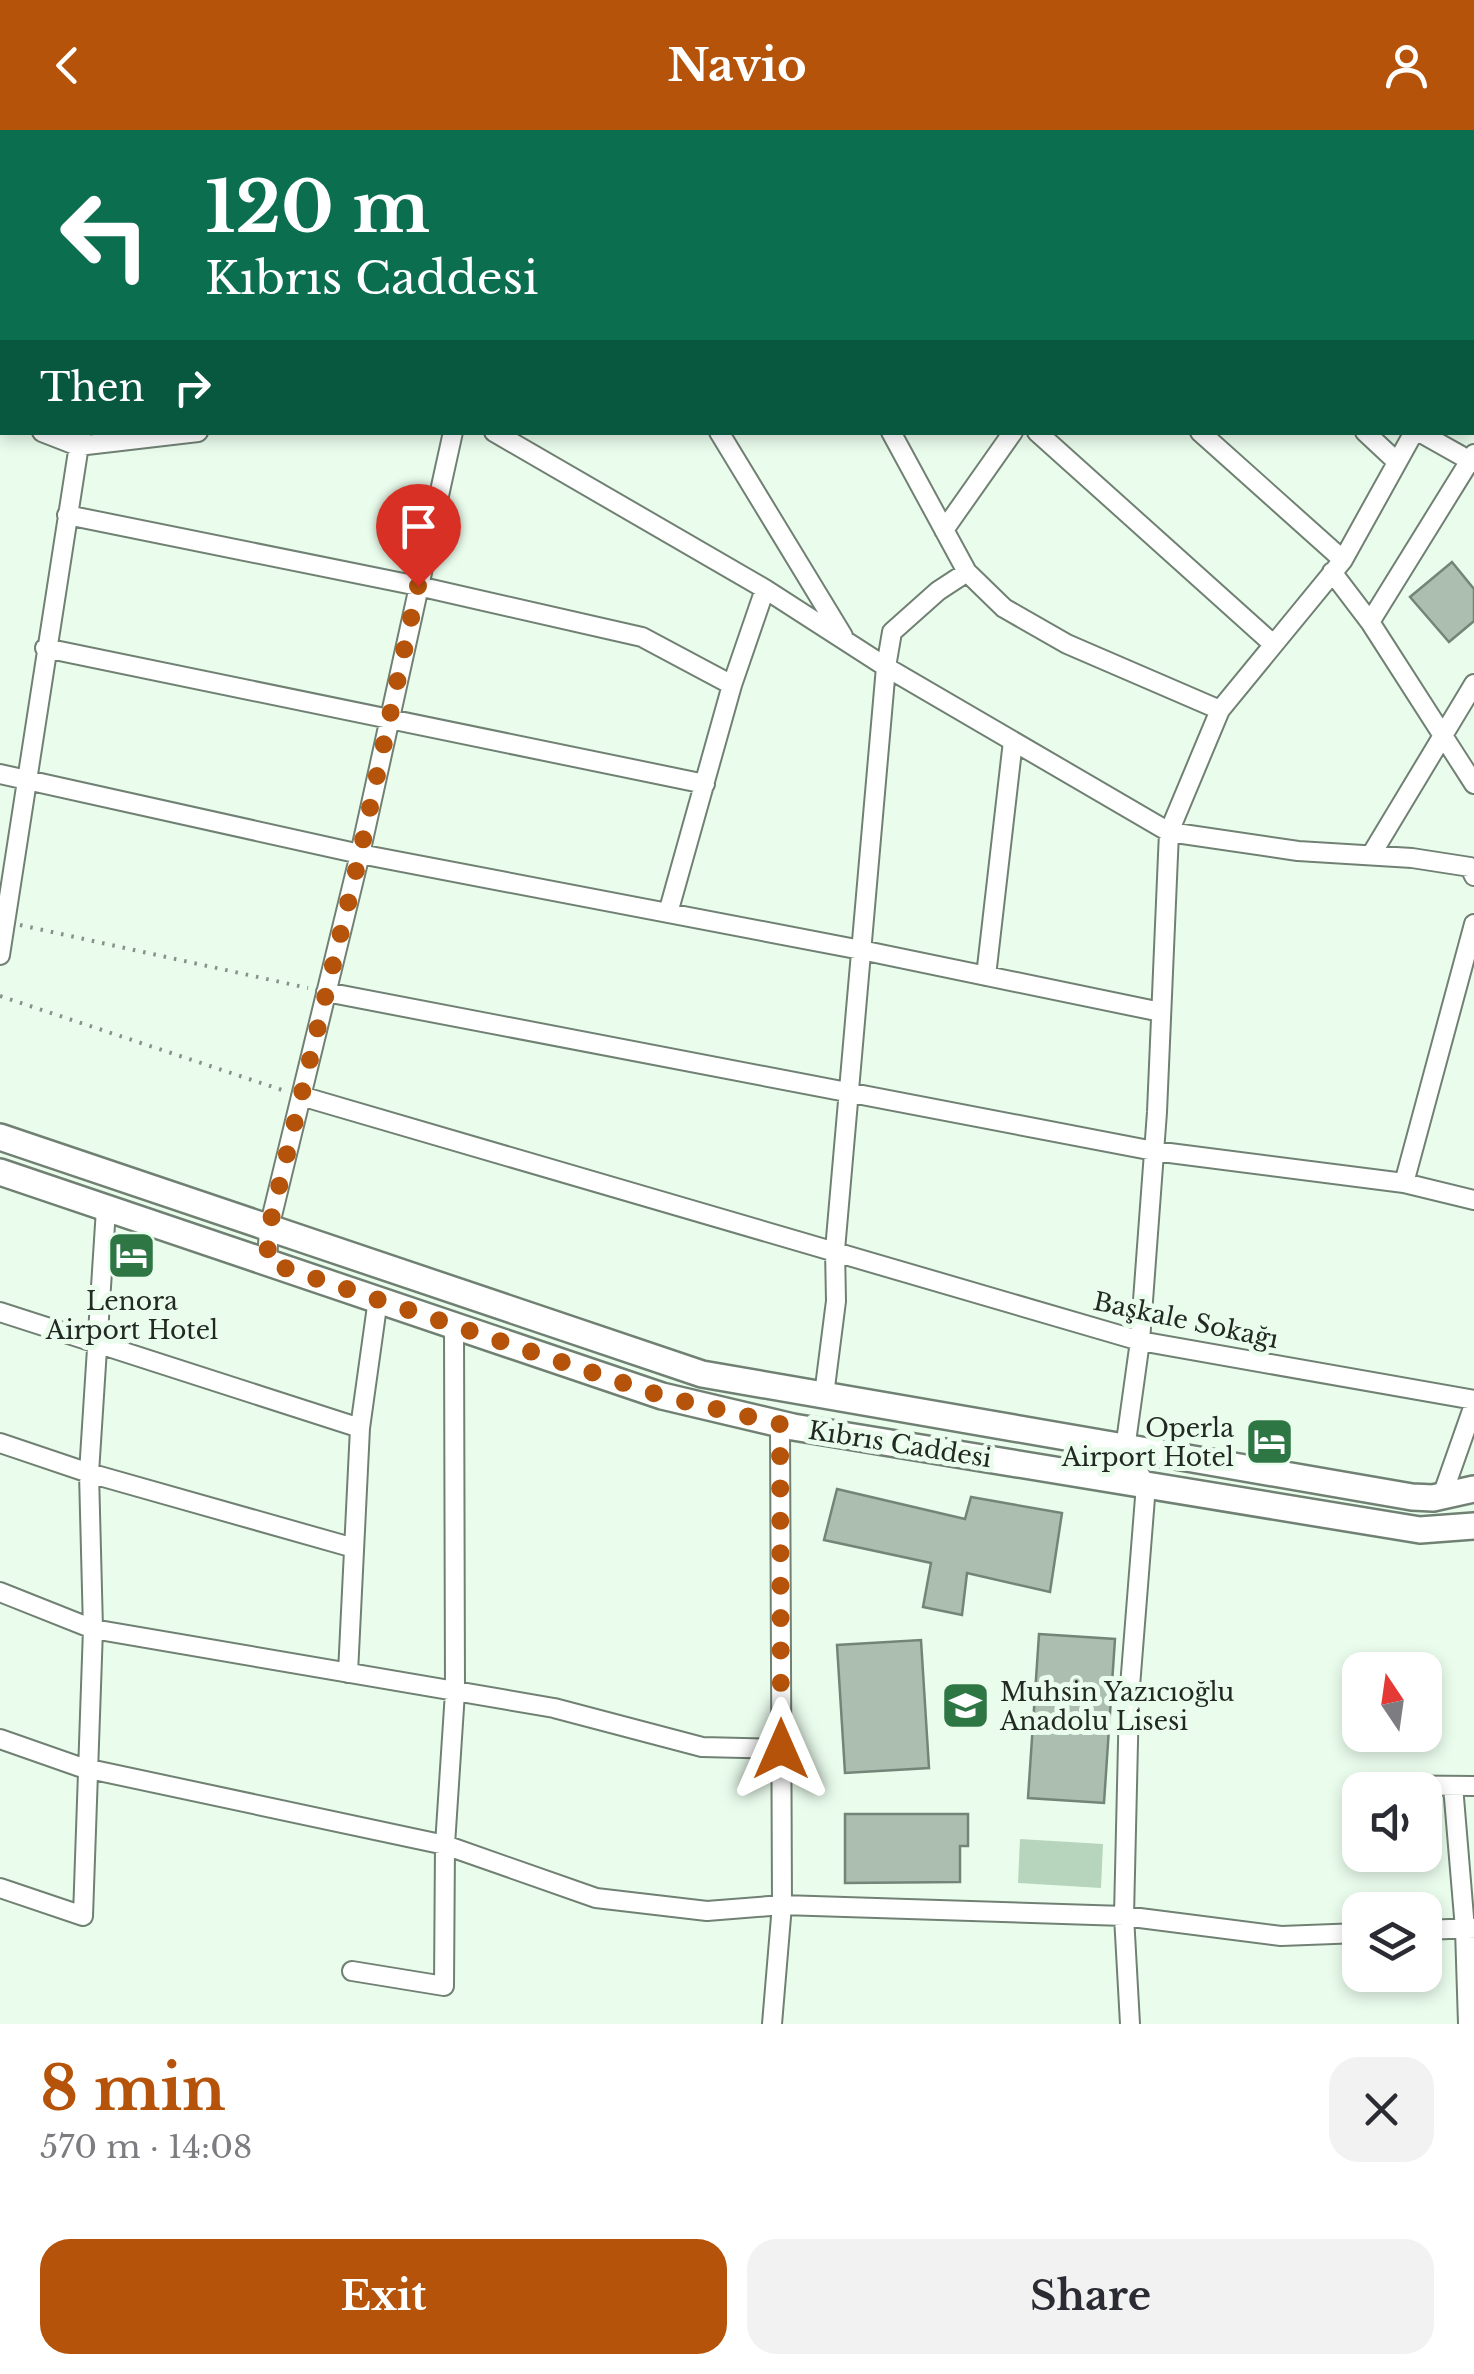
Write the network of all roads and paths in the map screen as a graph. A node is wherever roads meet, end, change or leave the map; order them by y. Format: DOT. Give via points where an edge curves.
graph roads {
  1 [pos="147,435"];
  2 [pos="452,435"];
  3 [pos="499,435"];
  4 [pos="721,435"];
  5 [pos="892,435"];
  6 [pos="1012,435"];
  7 [pos="1040,435"];
  8 [pos="1203,435"];
  9 [pos="1368,435"];
  10 [pos="1415,435"];
  11 [pos="1423,435"];
  12 [pos="79,439"];
  13 [pos="1473,459"];
  14 [pos="1396,461"];
  15 [pos="67,516"];
  16 [pos="944,530"];
  17 [pos="1337,566"];
  18 [pos="966,572"];
  19 [pos="418,586"];
  20 [pos="766,590"];
  21 [pos="1370,622"];
  22 [pos="846,641"];
  23 [pos="1273,644"];
  24 [pos="45,648"];
  25 [pos="886,668"];
  26 [pos="1474,684"];
  27 [pos="732,685"];
  28 [pos="1220,710"];
  29 [pos="388,718"];
  30 [pos="1444,736"];
  31 [pos="1013,741"];
  32 [pos="0,774"];
  33 [pos="28,779"];
  34 [pos="704,784"];
  35 [pos="1474,784"];
  36 [pos="1169,832"];
  37 [pos="360,854"];
  38 [pos="1372,855"];
  39 [pos="1473,870"];
  40 [pos="668,913"];
  41 [pos="5,922"];
  42 [pos="1474,924"];
  43 [pos="862,950"];
  44 [pos="0,955"];
  45 [pos="986,976"];
  46 [pos="326,992"];
  47 [pos="0,996"];
  48 [pos="1162,1012"];
  49 [pos="849,1094"];
  50 [pos="301,1096"];
  51 [pos="0,1137"];
  52 [pos="1154,1150"];
  53 [pos="0,1172"];
  54 [pos="1404,1182"];
  55 [pos="1474,1200"];
  56 [pos="106,1209"];
  57 [pos="269,1228"];
  58 [pos="835,1250"];
  59 [pos="267,1262"];
  60 [pos="378,1300"];
  61 [pos="0,1312"];
  62 [pos="454,1327"];
  63 [pos="1140,1340"];
  64 [pos="98,1345"];
  65 [pos="824,1395"];
  66 [pos="1474,1403"];
  67 [pos="780,1424"];
  68 [pos="360,1428"];
  69 [pos="0,1442"];
  70 [pos="1125,1449"];
  71 [pos="89,1473"];
  72 [pos="1146,1485"];
  73 [pos="1474,1488"];
  74 [pos="1442,1496"];
  75 [pos="1474,1526"];
  76 [pos="354,1548"];
  77 [pos="0,1592"];
  78 [pos="94,1629"];
  79 [pos="348,1673"];
  80 [pos="454,1692"];
  81 [pos="0,1739"];
  82 [pos="781,1749"];
  83 [pos="90,1769"];
  84 [pos="1442,1786"];
  85 [pos="1452,1786"];
  86 [pos="1474,1786"];
  87 [pos="445,1845"];
  88 [pos="0,1888"];
  89 [pos="782,1905"];
  90 [pos="1124,1916"];
  91 [pos="1469,1928"];
  92 [pos="1442,1929"];
  93 [pos="1342,1934"];
  94 [pos="352,1970"];
  95 [pos="772,2024"];
  96 [pos="1130,2024"];
  97 [pos="1468,2024"];
  1 -- 12 [label="street"];
  2 -- 19 [label="street"];
  3 -- 20 [label="street"];
  4 -- 22 [label="street"];
  5 -- 16 [label="street"];
  6 -- 16 [label="street"];
  7 -- 23 [label="street"];
  8 -- 17 [label="street"];
  9 -- 14 [label="street"];
  10 -- 14 [label="street"];
  11 -- 13 [label="street"];
  12 -- 15 [label="street"];
  13 -- 21 [label="street"];
  14 -- 17 [label="street"];
  15 -- 19 [label="street"];
  15 -- 24 [label="street"];
  16 -- 18 [label="street"];
  17 -- 21 [label="street"];
  17 -- 23 [label="street"];
  18 -- 25 [label="street" via="892,632"];
  18 -- 28 [label="street" via="1004,608 1067,644"];
  19 -- 27 [label="street" via="642,637"];
  19 -- 29 [label="street"];
  20 -- 22 [label="street"];
  20 -- 27 [label="street"];
  21 -- 30 [label="street"];
  22 -- 25 [label="street"];
  23 -- 28 [label="street"];
  24 -- 29 [label="street"];
  24 -- 33 [label="street"];
  25 -- 31 [label="street"];
  25 -- 43 [label="street"];
  26 -- 30 [label="street"];
  27 -- 34 [label="street"];
  28 -- 36 [label="street"];
  29 -- 34 [label="street"];
  29 -- 37 [label="street"];
  30 -- 35 [label="street"];
  30 -- 38 [label="street"];
  31 -- 36 [label="street"];
  31 -- 45 [label="street"];
  32 -- 33 [label="street"];
  33 -- 37 [label="street"];
  33 -- 41 [label="street"];
  34 -- 40 [label="street"];
  36 -- 38 [label="street"];
  36 -- 48 [label="street"];
  37 -- 40 [label="street"];
  37 -- 46 [label="street"];
  38 -- 39 [label="street"];
  40 -- 43 [label="street"];
  41 -- 44 [label="street"];
  41 -- 46 [label="path"];
  42 -- 54 [label="street"];
  43 -- 45 [label="street"];
  43 -- 49 [label="street"];
  45 -- 48 [label="street"];
  46 -- 49 [label="street"];
  46 -- 50 [label="street"];
  47 -- 50 [label="path"];
  48 -- 52 [label="street"];
  49 -- 52 [label="street"];
  49 -- 58 [label="street"];
  50 -- 57 [label="street"];
  50 -- 58 [label="street, Başkale Sokağı"];
  51 -- 57 [label="main road"];
  52 -- 54 [label="street"];
  52 -- 63 [label="street"];
  53 -- 56 [label="main road, Kıbrıs Caddesi"];
  54 -- 55 [label="street"];
  56 -- 59 [label="main road, Kıbrıs Caddesi"];
  56 -- 64 [label="street"];
  57 -- 59 [label="street"];
  57 -- 65 [label="main road" via="678,1368"];
  58 -- 63 [label="street, Başkale Sokağı"];
  58 -- 65 [label="street"];
  59 -- 60 [label="main road, Kıbrıs Caddesi"];
  60 -- 62 [label="main road, Kıbrıs Caddesi"];
  60 -- 68 [label="street"];
  61 -- 64 [label="street"];
  62 -- 67 [label="main road, Kıbrıs Caddesi" via="662,1396"];
  62 -- 80 [label="street"];
  63 -- 66 [label="street, Başkale Sokağı"];
  63 -- 70 [label="street"];
  64 -- 68 [label="street"];
  64 -- 71 [label="street"];
  65 -- 70 [label="main road"];
  66 -- 74 [label="street"];
  67 -- 72 [label="main road, Kıbrıs Caddesi"];
  67 -- 82 [label="street"];
  68 -- 76 [label="street"];
  69 -- 71 [label="street"];
  70 -- 72 [label="street"];
  70 -- 74 [label="main road" via="1412,1497"];
  71 -- 76 [label="street"];
  71 -- 78 [label="street"];
  72 -- 75 [label="main road, Kıbrıs Caddesi" via="1420,1530"];
  72 -- 90 [label="street" via="1130,1700"];
  73 -- 74 [label="main road"];
  76 -- 79 [label="street"];
  77 -- 78 [label="street"];
  78 -- 79 [label="street"];
  78 -- 83 [label="street"];
  79 -- 80 [label="street"];
  80 -- 82 [label="street" via="554,1708 702,1746"];
  80 -- 87 [label="street"];
  81 -- 83 [label="street"];
  82 -- 89 [label="street"];
  83 -- 87 [label="street"];
  83 -- 88 [label="street" via="83,1916"];
  84 -- 85 [label="street"];
  85 -- 86 [label="street"];
  85 -- 91 [label="street"];
  87 -- 89 [label="street" via="596,1898 707,1911"];
  87 -- 94 [label="street" via="444,1986"];
  89 -- 90 [label="street"];
  89 -- 95 [label="street"];
  90 -- 93 [label="street" via="1281,1936"];
  90 -- 96 [label="street"];
  91 -- 92 [label="street"];
  91 -- 97 [label="street"];
}
